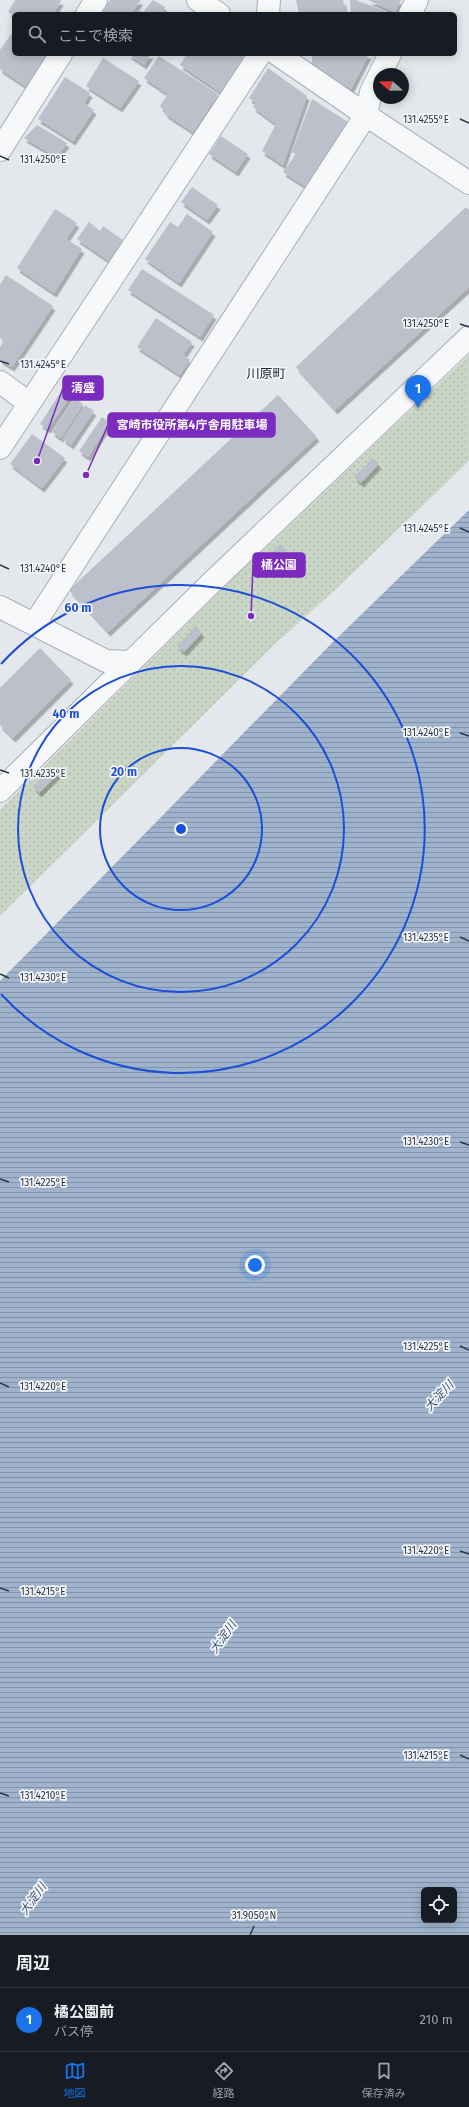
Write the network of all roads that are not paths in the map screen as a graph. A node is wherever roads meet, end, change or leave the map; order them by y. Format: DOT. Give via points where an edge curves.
graph roads {
  1 [pos="96,0"];
  2 [pos="198,0"];
  3 [pos="269,0"];
  4 [pos="417,0"];
  5 [pos="88,12"];
  6 [pos="216,12"];
  7 [pos="268,12"];
  8 [pos="411,12"];
  9 [pos="60,56"];
  10 [pos="259,56"];
  11 [pos="281,56"];
  12 [pos="389,56"];
  13 [pos="383,68"];
  14 [pos="373,88"];
  15 [pos="366,115"];
  16 [pos="0,150"];
  17 [pos="469,182"];
  18 [pos="469,337"];
  19 [pos="0,382"];
  20 [pos="29,403"];
  21 [pos="0,448"];
  22 [pos="0,607"];
  23 [pos="35,624"];
  24 [pos="129,662"];
  25 [pos="0,791"];
  1 -- 5 [label="street"];
  2 -- 6 [label="street"];
  3 -- 7 [label="street"];
  4 -- 8 [label="street"];
  9 -- 16 [label="street"];
  10 -- 20 [label="street"];
  11 -- 15 [label="street"];
  12 -- 13 [label="street"];
  14 -- 15 [label="street"];
  15 -- 17 [label="street"];
  15 -- 23 [label="street"];
  18 -- 24 [label="street"];
  19 -- 20 [label="street"];
  20 -- 21 [label="street"];
  22 -- 23 [label="street"];
  23 -- 24 [label="street" via="106,661"];
  24 -- 25 [label="street"];
}
